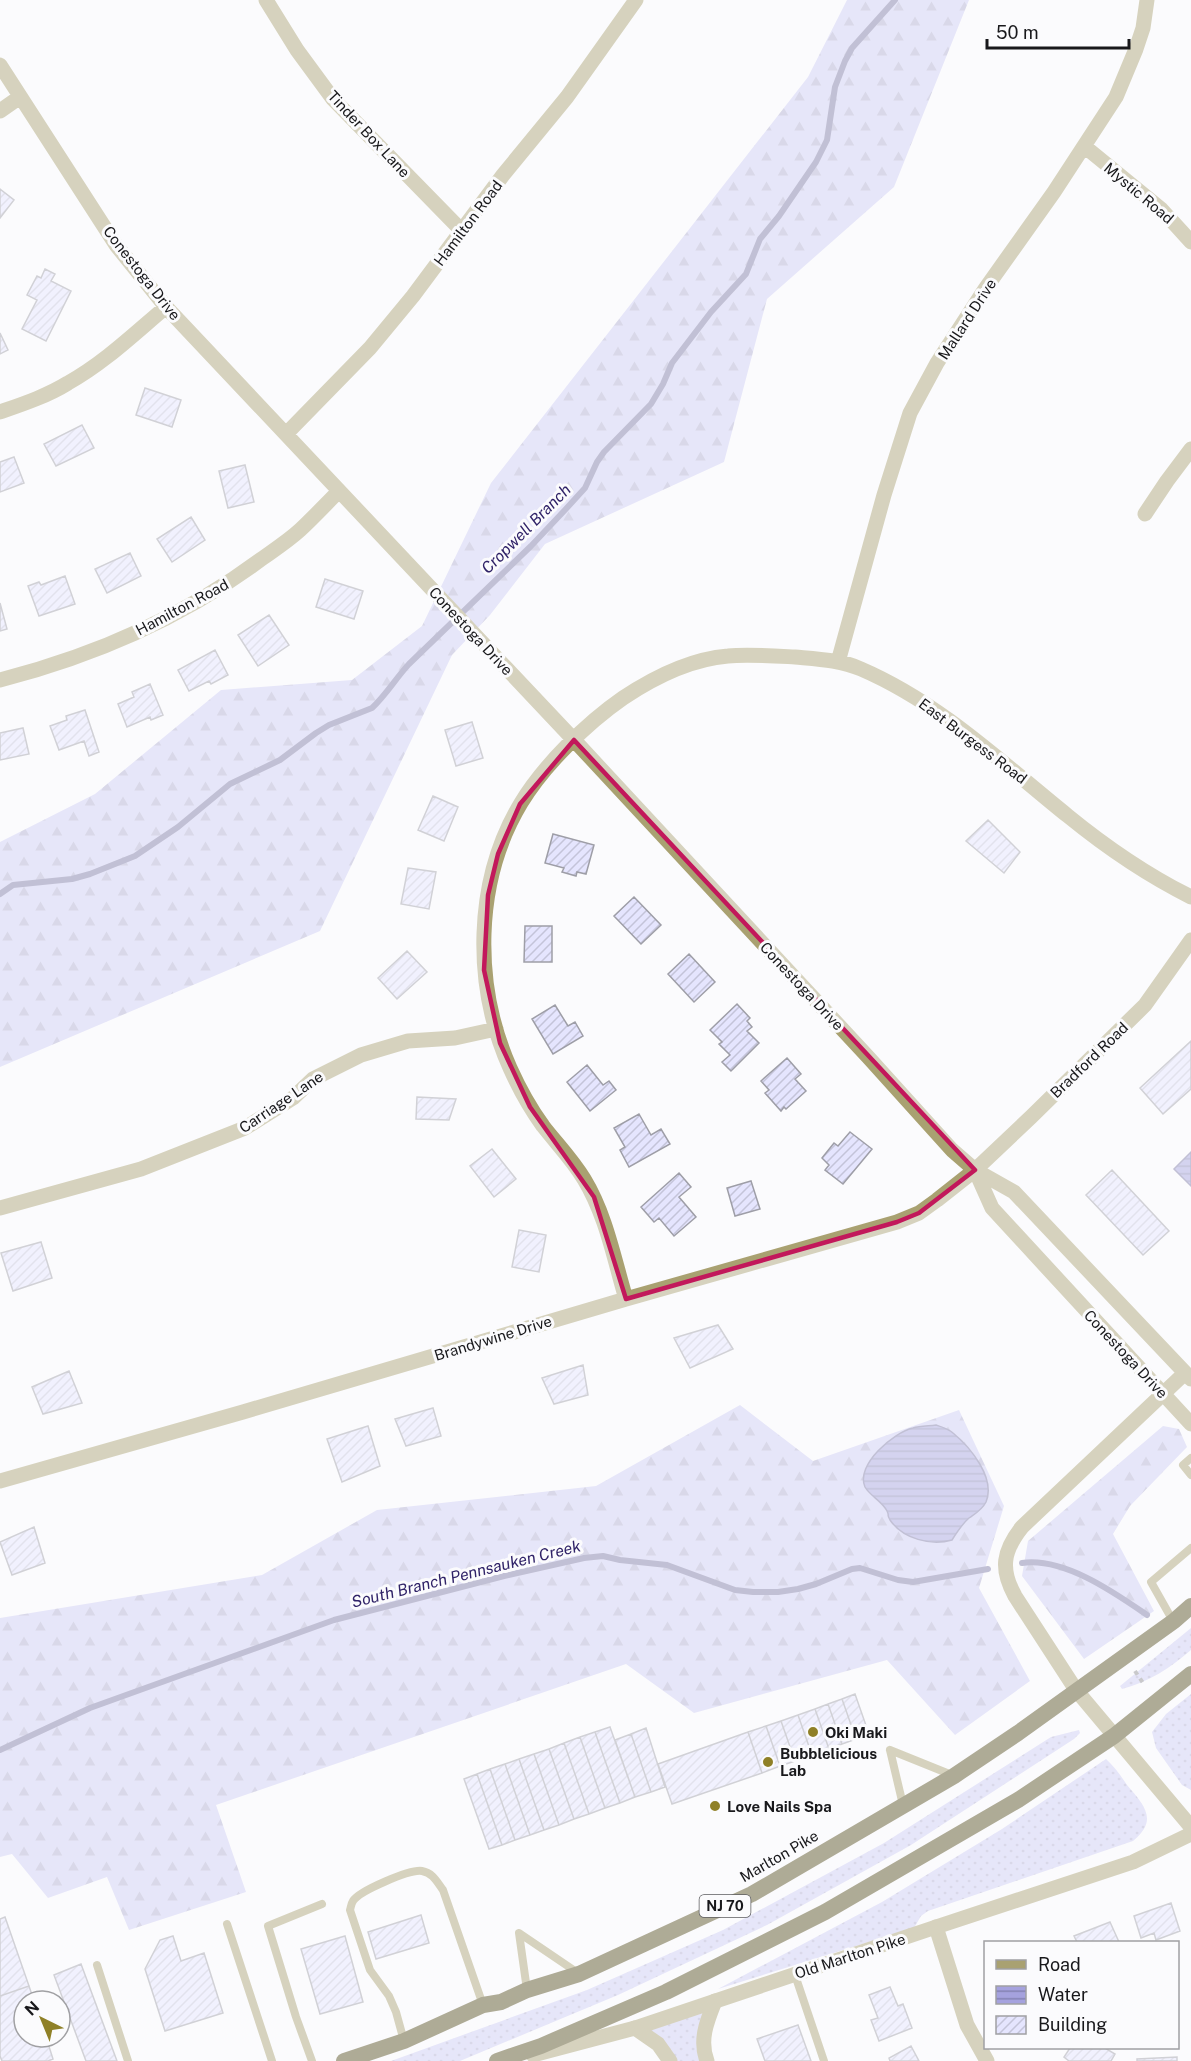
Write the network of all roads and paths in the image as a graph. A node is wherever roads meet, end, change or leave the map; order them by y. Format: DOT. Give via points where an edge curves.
graph roads {
  1 [pos="266,0"];
  2 [pos="636,0"];
  3 [pos="1147,0"];
  4 [pos="0,65"];
  5 [pos="20,97"];
  6 [pos="0,111"];
  7 [pos="1084,146"];
  8 [pos="462,231"];
  9 [pos="1191,242"];
  10 [pos="166,308"];
  11 [pos="0,412"];
  12 [pos="286,434"];
  13 [pos="1191,449"];
  14 [pos="339,491"];
  15 [pos="1145,514"];
  16 [pos="837,662"];
  17 [pos="0,680"];
  18 [pos="574,740"];
  19 [pos="1191,897"];
  20 [pos="1189,947"];
  21 [pos="496,1029"];
  22 [pos="975,1170"];
  23 [pos="0,1208"];
  24 [pos="626,1299"];
  25 [pos="1188,1376"];
  26 [pos="1162,1393"];
  27 [pos="1191,1424"];
  28 [pos="1191,1458"];
  29 [pos="1191,1475"];
  30 [pos="0,1481"];
  31 [pos="1191,1548"];
  32 [pos="1191,1606"];
  33 [pos="1174,1621"];
  34 [pos="1135,1671"];
  35 [pos="1191,1674"];
  36 [pos="1143,1683"];
  37 [pos="1076,1690"];
  38 [pos="1114,1736"];
  39 [pos="954,1776"];
  40 [pos="903,1805"];
  41 [pos="1191,1827"];
  42 [pos="1191,1834"];
  43 [pos="322,1904"];
  44 [pos="227,1924"];
  45 [pos="936,1928"];
  46 [pos="97,1965"];
  47 [pos="579,1974"];
  48 [pos="795,1975"];
  49 [pos="527,1990"];
  50 [pos="715,2001"];
  51 [pos="483,2005"];
  52 [pos="635,2028"];
  53 [pos="575,2031"];
  54 [pos="404,2041"];
  55 [pos="558,2052"];
  56 [pos="128,2061"];
  57 [pos="272,2061"];
  58 [pos="312,2061"];
  59 [pos="344,2061"];
  60 [pos="496,2061"];
  61 [pos="504,2061"];
  62 [pos="670,2061"];
  63 [pos="707,2061"];
  64 [pos="824,2061"];
  65 [pos="987,2061"];
  1 -- 8 [label="street, Tinder Box Lane" via="333,99"];
  2 -- 8 [label="street, Hamilton Road" via="567,97"];
  3 -- 7 [label="street, Mallard Drive" via="1143,28 1116,97"];
  4 -- 5 [label="street, Conestoga Drive"];
  5 -- 6 [label="street"];
  5 -- 10 [label="street, Conestoga Drive" via="116,245"];
  7 -- 9 [label="street, Mystic Road" via="1161,208"];
  7 -- 16 [label="street, Mallard Drive" via="937,363 910,413"];
  8 -- 12 [label="street, Hamilton Road" via="370,348"];
  10 -- 11 [label="street" via="69,383"];
  10 -- 12 [label="street, Conestoga Drive"];
  12 -- 14 [label="street, Conestoga Drive"];
  13 -- 15 [label="street"];
  14 -- 17 [label="street, Hamilton Road" via="283,544 198,602 77,658"];
  14 -- 18 [label="street, Conestoga Drive"];
  16 -- 18 [label="street, East Burgess Road" via="773,656 728,656 701,661 635,689 601,713"];
  16 -- 19 [label="street, East Burgess Road" via="859,668 930,706 1090,834"];
  18 -- 21 [label="street, East Burgess Road" via="545,769 524,799 498,854 484,929 486,981"];
  18 -- 22 [label="street, Conestoga Drive" via="952,1150"];
  20 -- 22 [label="street, Bradford Road" via="1145,1005"];
  21 -- 23 [label="street, Carriage Lane" via="378,1049 313,1079 293,1098 245,1128 141,1169"];
  21 -- 24 [label="street, East Burgess Road" via="530,1107 594,1197"];
  22 -- 24 [label="street, Brandywine Drive" via="919,1213 897,1222"];
  22 -- 25 [label="street, Conestoga Drive" via="1014,1192"];
  22 -- 26 [label="street, Conestoga Drive" via="992,1208"];
  24 -- 30 [label="street, Brandywine Drive"];
  25 -- 26 [label="street"];
  26 -- 27 [label="street, Conestoga Drive"];
  26 -- 37 [label="street" via="1022,1527 1008,1551 1009,1585"];
  28 -- 29 [label="lane" via="1182,1465"];
  31 -- 33 [label="lane" via="1151,1582"];
  32 -- 33 [label="highway, Marlton Pike / NJ 70"];
  33 -- 37 [label="highway, Marlton Pike / NJ 70"];
  34 -- 36 [label="path"];
  35 -- 38 [label="highway"];
  37 -- 38 [label="street"];
  37 -- 39 [label="highway, Marlton Pike / NJ 70"];
  38 -- 41 [label="street"];
  38 -- 53 [label="highway" via="1017,1800 825,1912 666,1992"];
  39 -- 40 [label="highway, Marlton Pike / NJ 70"];
  39 -- 40 [label="lane" via="890,1750"];
  40 -- 47 [label="highway, Marlton Pike / NJ 70" via="752,1894"];
  42 -- 45 [label="street, Old Marlton Pike" via="1132,1862"];
  43 -- 58 [label="lane" via="267,1926"];
  44 -- 57 [label="lane"];
  45 -- 48 [label="street, Old Marlton Pike"];
  45 -- 65 [label="street" via="967,2025"];
  46 -- 56 [label="lane"];
  47 -- 49 [label="highway, Marlton Pike / NJ 70"];
  47 -- 49 [label="lane" via="519,1933"];
  48 -- 50 [label="street, Old Marlton Pike"];
  48 -- 64 [label="lane"];
  49 -- 51 [label="highway, Marlton Pike / NJ 70"];
  50 -- 52 [label="street, Old Marlton Pike"];
  50 -- 63 [label="street" via="704,2028 703,2051"];
  51 -- 54 [label="highway, Marlton Pike / NJ 70"];
  51 -- 54 [label="lane" via="442,1890 433,1876 422,1871 403,1874 360,1894 352,1901 350,1910 370,1970 389,1996"];
  52 -- 55 [label="street, Old Marlton Pike"];
  52 -- 62 [label="street" via="658,2044"];
  53 -- 55 [label="lane"];
  53 -- 60 [label="highway"];
  54 -- 59 [label="highway, Marlton Pike / NJ 70"];
  55 -- 61 [label="street, Old Marlton Pike"];
}
